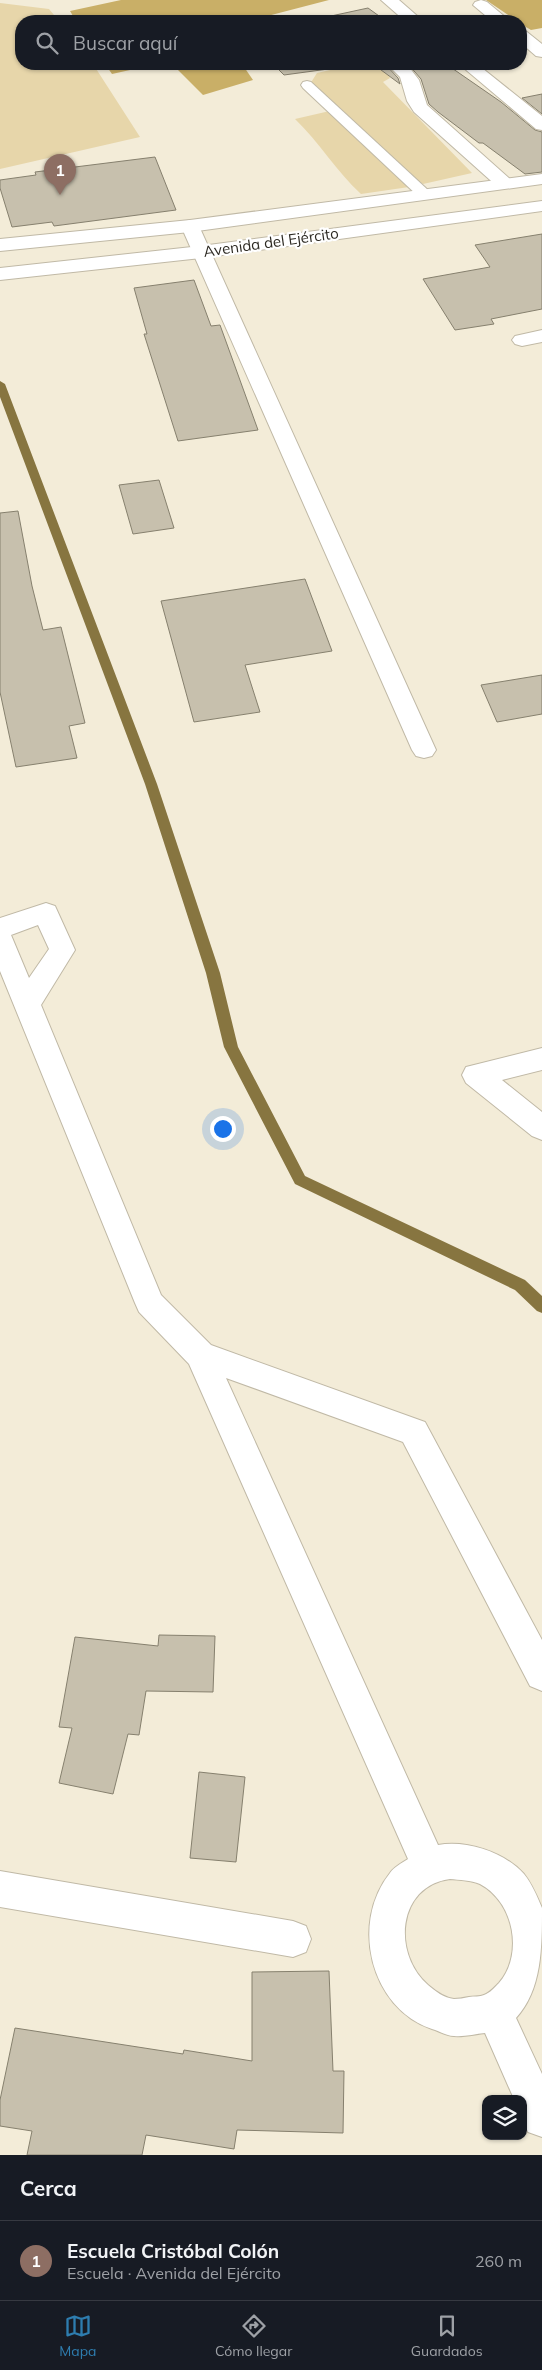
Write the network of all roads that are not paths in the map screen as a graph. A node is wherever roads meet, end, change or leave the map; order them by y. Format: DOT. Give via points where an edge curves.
graph roads {
  1 [pos="389,0"];
  2 [pos="481,5"];
  3 [pos="408,15"];
  4 [pos="494,15"];
  5 [pos="527,40"];
  6 [pos="542,52"];
  7 [pos="404,70"];
  8 [pos="474,70"];
  9 [pos="307,85"];
  10 [pos="542,125"];
  11 [pos="542,179"];
  12 [pos="505,184"];
  13 [pos="424,194"];
  14 [pos="542,206"];
  15 [pos="190,226"];
  16 [pos="0,245"];
  17 [pos="201,252"];
  18 [pos="0,274"];
  19 [pos="542,336"];
  20 [pos="522,340"];
  21 [pos="424,750"];
  22 [pos="0,928"];
  23 [pos="0,939"];
  24 [pos="27,1004"];
  25 [pos="542,1059"];
  26 [pos="542,1128"];
  27 [pos="200,1355"];
  28 [pos="539,1659"];
  29 [pos="429,1865"];
  30 [pos="0,1889"];
  31 [pos="532,1899"];
  32 [pos="293,1939"];
  33 [pos="494,2011"];
  34 [pos="542,2118"];
  1 -- 3 [label="street"];
  2 -- 4 [label="street"];
  5 -- 6 [label="street"];
  7 -- 12 [label="street" via="412,81 411,90 420,108"];
  8 -- 10 [label="street"];
  9 -- 13 [label="lane"];
  11 -- 12 [label="street, Avenida del Ejército"];
  12 -- 13 [label="street, Avenida del Ejército"];
  13 -- 15 [label="street, Avenida del Ejército"];
  14 -- 17 [label="street, Avenida del Ejército"];
  15 -- 16 [label="street, Avenida del Ejército"];
  15 -- 17 [label="street"];
  17 -- 18 [label="street, Avenida del Ejército"];
  17 -- 21 [label="street"];
  19 -- 20 [label="street"];
  22 -- 24 [label="street" via="46,913 62,950"];
  23 -- 24 [label="street"];
  24 -- 27 [label="street" via="150,1303"];
  25 -- 26 [label="street" via="476,1075"];
  27 -- 28 [label="street" via="414,1432"];
  27 -- 29 [label="street"];
  29 -- 31 [label="street" via="457,1861 471,1863 492,1871 509,1886"];
  29 -- 33 [label="street" via="410,1878 395,1897 386,1920 385,1945 392,1970 405,1992 424,2008 448,2017 471,2018"];
  30 -- 32 [label="street"];
  31 -- 33 [label="street" via="532,1953 525,1977 513,1997"];
  33 -- 34 [label="street"];
}
